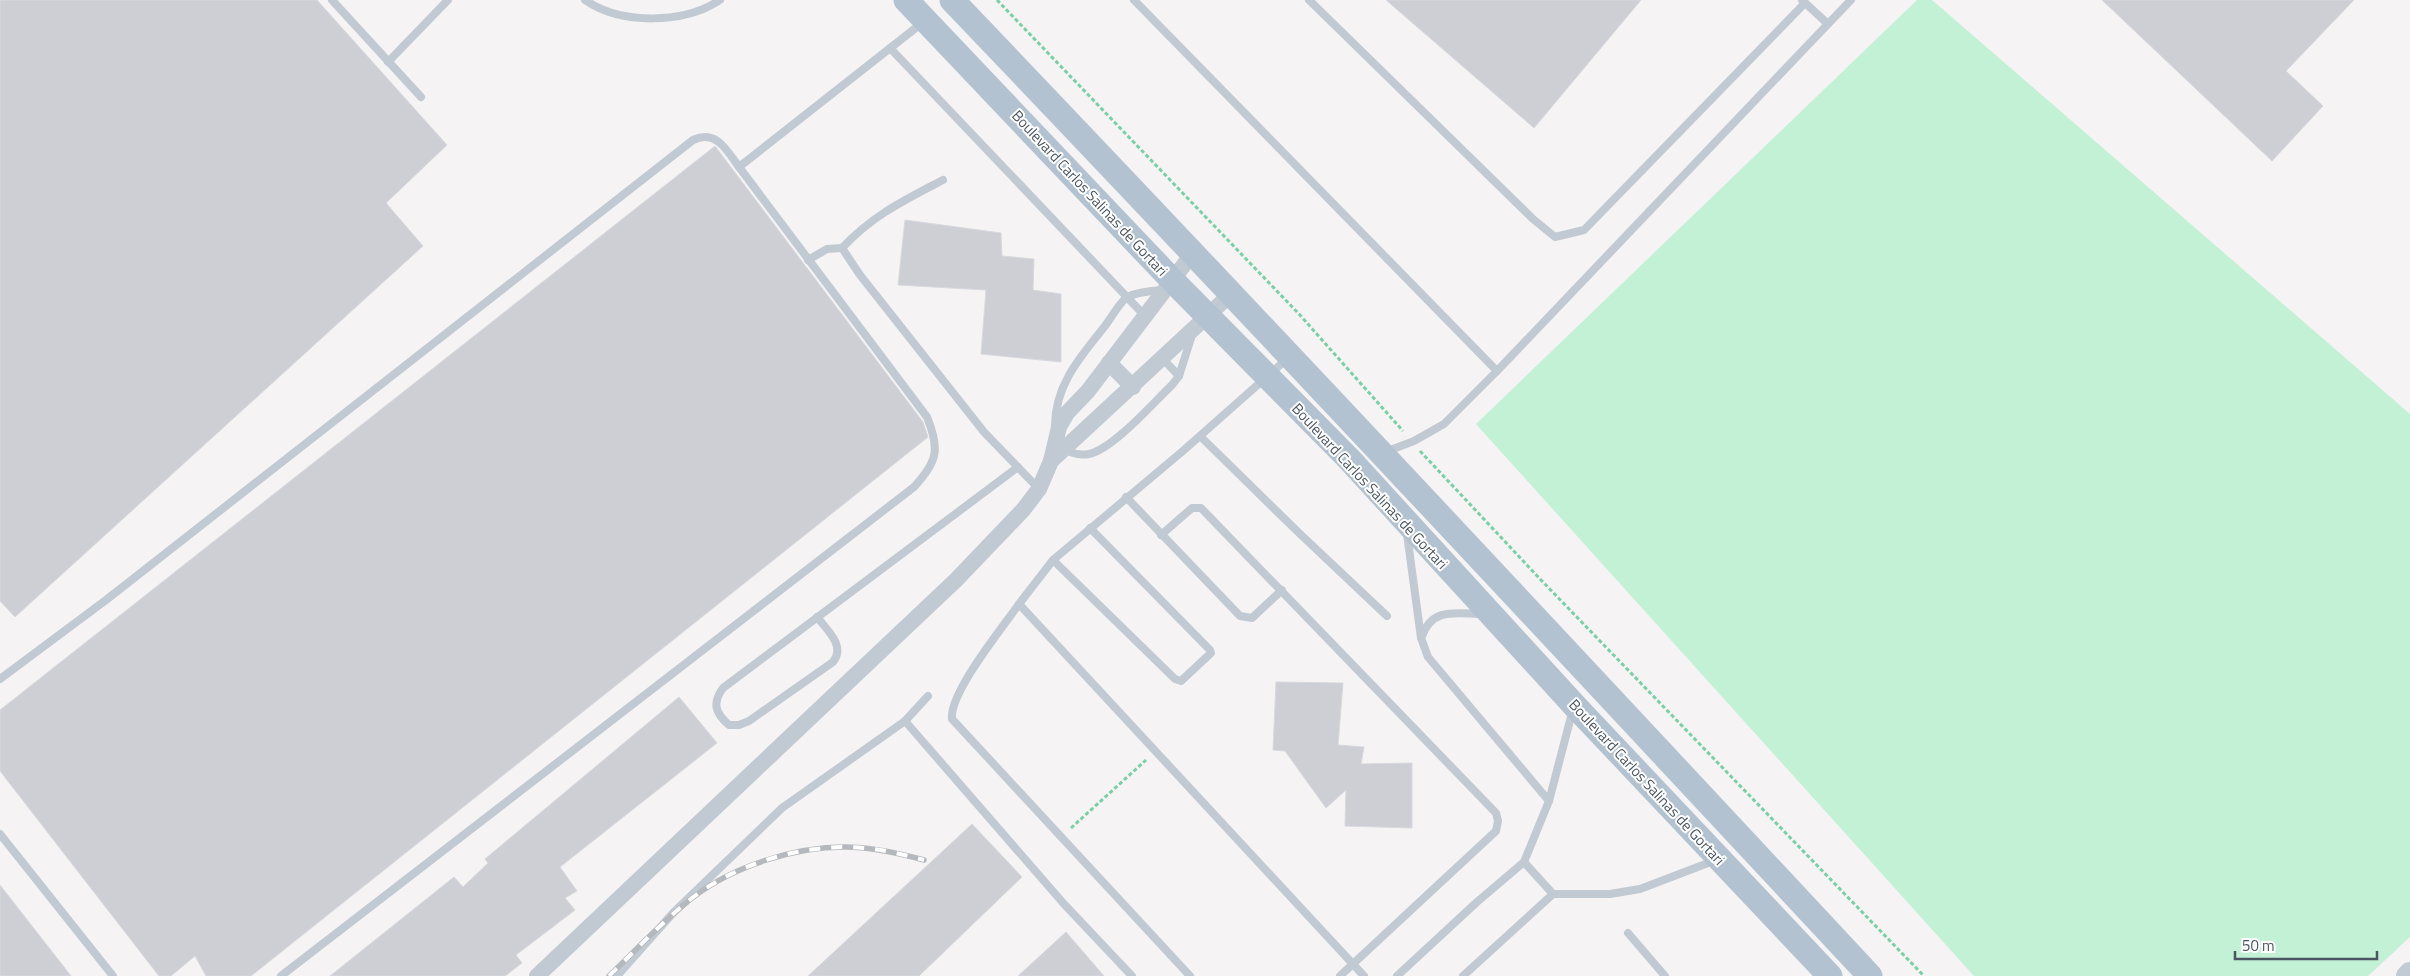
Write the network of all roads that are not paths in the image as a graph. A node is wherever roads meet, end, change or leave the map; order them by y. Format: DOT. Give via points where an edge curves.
graph roads {
  1 [pos="332,0"];
  2 [pos="448,0"];
  3 [pos="586,0"];
  4 [pos="720,0"];
  5 [pos="906,0"];
  6 [pos="952,0"];
  7 [pos="1134,0"];
  8 [pos="1309,0"];
  9 [pos="1851,0"];
  10 [pos="1804,1"];
  11 [pos="926,20"];
  12 [pos="1828,24"];
  13 [pos="890,48"];
  14 [pos="388,62"];
  15 [pos="421,97"];
  16 [pos="739,168"];
  17 [pos="943,180"];
  18 [pos="842,248"];
  19 [pos="1193,253"];
  20 [pos="808,260"];
  21 [pos="1168,285"];
  22 [pos="1232,293"];
  23 [pos="1126,298"];
  24 [pos="1145,316"];
  25 [pos="1201,323"];
  26 [pos="1289,357"];
  27 [pos="1162,360"];
  28 [pos="1109,363"];
  29 [pos="1497,371"];
  30 [pos="1179,376"];
  31 [pos="1266,377"];
  32 [pos="1133,387"];
  33 [pos="1200,436"];
  34 [pos="1059,446"];
  35 [pos="1383,453"];
  36 [pos="1018,467"];
  37 [pos="1039,489"];
  38 [pos="1126,498"];
  39 [pos="1406,522"];
  40 [pos="1090,528"];
  41 [pos="1161,535"];
  42 [pos="1053,560"];
  43 [pos="1282,590"];
  44 [pos="1019,604"];
  45 [pos="1491,614"];
  46 [pos="817,616"];
  47 [pos="1387,616"];
  48 [pos="1421,638"];
  49 [pos="0,680"];
  50 [pos="928,696"];
  51 [pos="1574,705"];
  52 [pos="905,720"];
  53 [pos="1549,801"];
  54 [pos="0,834"];
  55 [pos="1719,859"];
  56 [pos="1524,862"];
  57 [pos="1553,894"];
  58 [pos="1628,934"];
  59 [pos="1354,964"];
  60 [pos="2410,973"];
  61 [pos="113,976"];
  62 [pos="281,976"];
  63 [pos="537,976"];
  64 [pos="617,976"];
  65 [pos="1132,976"];
  66 [pos="1190,976"];
  67 [pos="1340,976"];
  68 [pos="1364,976"];
  69 [pos="1397,976"];
  70 [pos="1463,976"];
  71 [pos="1665,976"];
  72 [pos="1830,976"];
  73 [pos="1870,976"];
  74 [pos="2407,976"];
  1 -- 14 [label="lane"];
  2 -- 14 [label="lane"];
  3 -- 4 [label="lane" via="606,12 637,17 692,13"];
  5 -- 11 [label="main road, Boulevard Carlos Salinas de Gortari"];
  6 -- 19 [label="main road, Boulevard Carlos Salinas de Gortari"];
  7 -- 29 [label="lane"];
  8 -- 10 [label="lane" via="1533,219 1555,236 1584,230"];
  9 -- 12 [label="lane"];
  10 -- 12 [label="lane"];
  11 -- 13 [label="lane"];
  11 -- 21 [label="main road, Boulevard Carlos Salinas de Gortari"];
  12 -- 29 [label="lane"];
  13 -- 16 [label="lane"];
  13 -- 23 [label="lane"];
  14 -- 15 [label="lane"];
  16 -- 20 [label="lane"];
  16 -- 49 [label="lane" via="722,144 711,136 694,140"];
  17 -- 18 [label="lane" via="881,213"];
  18 -- 20 [label="lane" via="827,249"];
  18 -- 36 [label="lane" via="984,432"];
  19 -- 21 [label="street"];
  19 -- 22 [label="main road, Boulevard Carlos Salinas de Gortari"];
  20 -- 62 [label="lane" via="927,417 935,437 936,456 926,474"];
  21 -- 23 [label="lane"];
  21 -- 24 [label="street"];
  21 -- 25 [label="main road, Boulevard Carlos Salinas de Gortari"];
  22 -- 25 [label="street"];
  22 -- 26 [label="main road, Boulevard Carlos Salinas de Gortari"];
  23 -- 24 [label="lane"];
  23 -- 34 [label="lane" via="1073,366 1060,390 1055,411"];
  24 -- 28 [label="street"];
  25 -- 27 [label="street"];
  25 -- 30 [label="lane"];
  25 -- 31 [label="main road, Boulevard Carlos Salinas de Gortari"];
  26 -- 31 [label="lane"];
  26 -- 35 [label="main road, Boulevard Carlos Salinas de Gortari"];
  27 -- 30 [label="lane"];
  27 -- 32 [label="street"];
  28 -- 32 [label="street"];
  28 -- 34 [label="street" via="1067,413"];
  29 -- 35 [label="lane" via="1444,424"];
  30 -- 34 [label="lane" via="1105,448 1086,455"];
  31 -- 33 [label="lane"];
  31 -- 39 [label="main road, Boulevard Carlos Salinas de Gortari" via="1349,459"];
  32 -- 34 [label="street"];
  33 -- 38 [label="lane"];
  33 -- 47 [label="lane"];
  34 -- 37 [label="street"];
  35 -- 73 [label="main road, Boulevard Carlos Salinas de Gortari"];
  36 -- 37 [label="lane"];
  36 -- 46 [label="lane"];
  37 -- 63 [label="street" via="956,580"];
  38 -- 40 [label="lane"];
  38 -- 41 [label="lane"];
  39 -- 45 [label="main road, Boulevard Carlos Salinas de Gortari"];
  39 -- 48 [label="lane"];
  40 -- 42 [label="lane"];
  40 -- 42 [label="lane" via="1210,650 1210,654 1186,678 1181,681 1175,679"];
  41 -- 43 [label="lane" via="1192,508 1199,507"];
  41 -- 43 [label="lane" via="1244,619 1255,616"];
  42 -- 44 [label="lane"];
  43 -- 59 [label="lane" via="1498,816 1496,831"];
  44 -- 59 [label="lane"];
  44 -- 66 [label="lane" via="965,683 951,712 952,719"];
  45 -- 48 [label="lane" via="1439,615 1432,618"];
  45 -- 51 [label="main road, Boulevard Carlos Salinas de Gortari"];
  46 -- 46 [label="lane" via="723,688 716,697 720,718 729,725 749,720 838,656 835,640"];
  48 -- 53 [label="lane" via="1428,657"];
  50 -- 52 [label="lane"];
  51 -- 53 [label="lane"];
  51 -- 55 [label="main road, Boulevard Carlos Salinas de Gortari"];
  52 -- 64 [label="lane" via="782,808 673,913"];
  52 -- 65 [label="lane" via="1064,904"];
  53 -- 56 [label="lane"];
  54 -- 61 [label="lane"];
  55 -- 57 [label="lane" via="1640,889 1610,894"];
  55 -- 72 [label="main road, Boulevard Carlos Salinas de Gortari"];
  56 -- 57 [label="lane"];
  56 -- 69 [label="lane"];
  57 -- 70 [label="lane"];
  58 -- 71 [label="lane"];
  59 -- 67 [label="lane"];
  59 -- 68 [label="lane"];
  60 -- 74 [label="street"];
}
